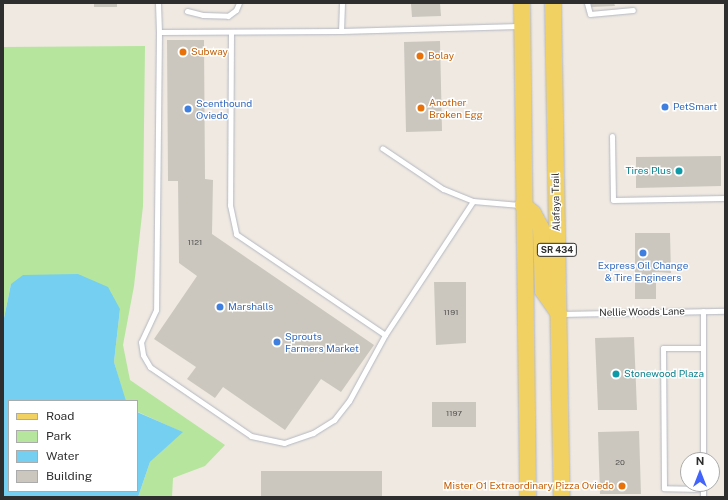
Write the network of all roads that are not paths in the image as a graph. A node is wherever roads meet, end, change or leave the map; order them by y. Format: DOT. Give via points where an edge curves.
graph roads {
  1 [pos="158,3"];
  2 [pos="239,3"];
  3 [pos="342,3"];
  4 [pos="522,3"];
  5 [pos="553,3"];
  6 [pos="586,3"];
  7 [pos="633,10"];
  8 [pos="187,11"];
  9 [pos="522,26"];
  10 [pos="341,31"];
  11 [pos="159,32"];
  12 [pos="231,32"];
  13 [pos="612,136"];
  14 [pos="382,148"];
  15 [pos="725,198"];
  16 [pos="474,201"];
  17 [pos="523,205"];
  18 [pos="703,311"];
  19 [pos="725,311"];
  20 [pos="558,314"];
  21 [pos="385,335"];
  22 [pos="703,348"];
  23 [pos="703,452"];
  24 [pos="680,487"];
  25 [pos="528,497"];
  26 [pos="562,497"];
  1 -- 11 [label="lane"];
  2 -- 8 [label="lane" via="236,10 228,16 203,15"];
  3 -- 10 [label="lane"];
  4 -- 9 [label="main road, SR 434"];
  5 -- 20 [label="main road, Alafaya Trail / SR 434"];
  6 -- 7 [label="lane" via="590,14"];
  9 -- 10 [label="lane"];
  9 -- 17 [label="main road, SR 434"];
  10 -- 12 [label="lane"];
  11 -- 12 [label="lane"];
  11 -- 21 [label="lane" via="156,310 141,342 143,355 150,367 251,436 284,443 313,433 334,420 349,401"];
  12 -- 21 [label="lane" via="230,205 236,234"];
  13 -- 15 [label="lane" via="613,200"];
  14 -- 16 [label="lane" via="444,189"];
  16 -- 17 [label="lane"];
  16 -- 21 [label="lane"];
  17 -- 20 [label="main road" via="532,213 541,228 543,292"];
  17 -- 25 [label="main road, SR 434"];
  18 -- 19 [label="lane, Nellie Woods Lane"];
  18 -- 20 [label="lane, Nellie Woods Lane"];
  18 -- 22 [label="lane"];
  20 -- 26 [label="main road, Alafaya Trail / SR 434"];
  22 -- 23 [label="lane"];
  22 -- 24 [label="lane" via="664,348 664,488"];
}
